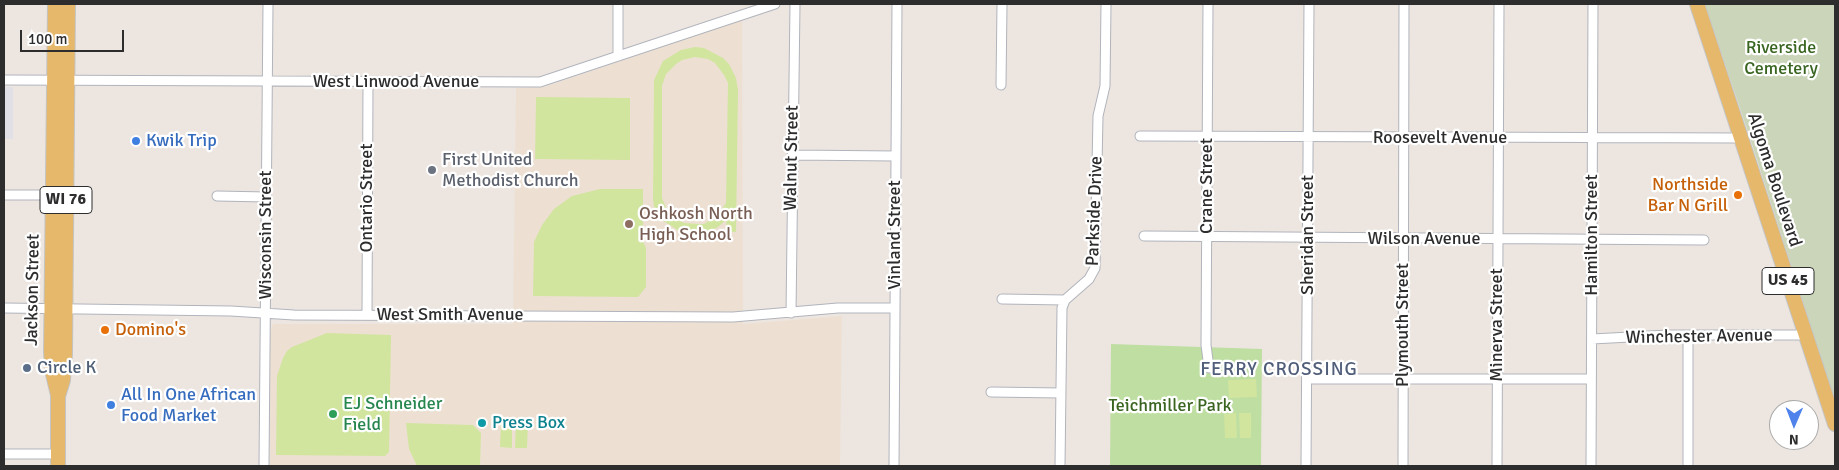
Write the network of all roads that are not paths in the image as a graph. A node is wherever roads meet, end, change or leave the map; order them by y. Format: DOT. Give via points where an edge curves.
graph roads {
  1 [pos="55,4"];
  2 [pos="68,4"];
  3 [pos="268,4"];
  4 [pos="618,4"];
  5 [pos="774,4"];
  6 [pos="794,4"];
  7 [pos="897,4"];
  8 [pos="1002,4"];
  9 [pos="1106,4"];
  10 [pos="1208,4"];
  11 [pos="1310,4"];
  12 [pos="1404,4"];
  13 [pos="1499,4"];
  14 [pos="1593,4"];
  15 [pos="1697,4"];
  16 [pos="618,56"];
  17 [pos="4,80"];
  18 [pos="61,80"];
  19 [pos="267,81"];
  20 [pos="368,82"];
  21 [pos="1001,85"];
  22 [pos="1140,136"];
  23 [pos="1208,137"];
  24 [pos="1309,137"];
  25 [pos="1404,138"];
  26 [pos="1498,138"];
  27 [pos="1741,138"];
  28 [pos="1592,139"];
  29 [pos="792,155"];
  30 [pos="896,156"];
  31 [pos="4,195"];
  32 [pos="60,195"];
  33 [pos="216,196"];
  34 [pos="267,197"];
  35 [pos="1144,236"];
  36 [pos="1207,238"];
  37 [pos="1308,238"];
  38 [pos="1403,239"];
  39 [pos="1592,239"];
  40 [pos="1497,240"];
  41 [pos="1704,240"];
  42 [pos="1002,299"];
  43 [pos="1066,300"];
  44 [pos="4,308"];
  45 [pos="59,308"];
  46 [pos="895,308"];
  47 [pos="791,312"];
  48 [pos="266,313"];
  49 [pos="367,315"];
  50 [pos="1688,335"];
  51 [pos="1806,335"];
  52 [pos="1592,339"];
  53 [pos="1209,368"];
  54 [pos="1402,378"];
  55 [pos="1307,379"];
  56 [pos="1497,379"];
  57 [pos="1591,379"];
  58 [pos="991,392"];
  59 [pos="1060,393"];
  60 [pos="1835,424"];
  61 [pos="4,454"];
  62 [pos="58,460"];
  63 [pos="264,466"];
  64 [pos="894,466"];
  65 [pos="1060,466"];
  66 [pos="1306,466"];
  67 [pos="1403,466"];
  68 [pos="1496,466"];
  69 [pos="1591,466"];
  70 [pos="1688,466"];
  1 -- 18 [label="main road, Jackson Street / WI 76"];
  2 -- 18 [label="main road, Jackson Street / WI 76"];
  3 -- 19 [label="street, Wisconsin Street"];
  4 -- 16 [label="street"];
  5 -- 16 [label="street, West Linwood Avenue"];
  6 -- 29 [label="street, Walnut Street"];
  7 -- 30 [label="street, Vinland Street"];
  8 -- 21 [label="street"];
  9 -- 43 [label="street, Parkside Drive" via="1105,86 1098,116 1095,268 1090,279"];
  10 -- 23 [label="street, Crane Street"];
  11 -- 24 [label="street, Sheridan Street"];
  12 -- 25 [label="street, Plymouth Street"];
  13 -- 26 [label="street, Minerva Street"];
  14 -- 28 [label="street, Hamilton Street"];
  15 -- 27 [label="main road, Algoma Boulevard / US 45"];
  16 -- 20 [label="street, West Linwood Avenue" via="540,82"];
  17 -- 18 [label="street, West Linwood Avenue"];
  18 -- 19 [label="street, West Linwood Avenue"];
  18 -- 32 [label="main road, Jackson Street / WI 76"];
  19 -- 20 [label="street, West Linwood Avenue"];
  19 -- 34 [label="street, Wisconsin Street"];
  20 -- 49 [label="street, Ontario Street"];
  22 -- 23 [label="street, Roosevelt Avenue"];
  23 -- 24 [label="street, Roosevelt Avenue"];
  23 -- 36 [label="street, Crane Street"];
  24 -- 25 [label="street, Roosevelt Avenue"];
  24 -- 37 [label="street, Sheridan Street"];
  25 -- 26 [label="street, Roosevelt Avenue"];
  25 -- 38 [label="street, Plymouth Street"];
  26 -- 28 [label="street, Roosevelt Avenue"];
  26 -- 40 [label="street, Minerva Street"];
  27 -- 28 [label="street, Roosevelt Avenue"];
  27 -- 51 [label="main road, Algoma Boulevard / US 45"];
  28 -- 39 [label="street, Hamilton Street"];
  29 -- 30 [label="street"];
  29 -- 47 [label="street, Walnut Street"];
  30 -- 46 [label="street, Vinland Street"];
  31 -- 32 [label="street"];
  32 -- 45 [label="main road, Jackson Street / WI 76"];
  33 -- 34 [label="street"];
  34 -- 48 [label="street, Wisconsin Street"];
  35 -- 36 [label="street, Wilson Avenue"];
  36 -- 37 [label="street, Wilson Avenue"];
  36 -- 53 [label="street, Crane Street" via="1206,345"];
  37 -- 38 [label="street, Wilson Avenue"];
  37 -- 55 [label="street, Sheridan Street"];
  38 -- 40 [label="street, Wilson Avenue"];
  38 -- 54 [label="street, Plymouth Street"];
  39 -- 40 [label="street, Wilson Avenue"];
  39 -- 41 [label="street, Wilson Avenue"];
  39 -- 52 [label="street, Hamilton Street"];
  40 -- 56 [label="street, Minerva Street"];
  42 -- 43 [label="street"];
  43 -- 59 [label="street" via="1061,314"];
  44 -- 45 [label="street, West Smith Avenue"];
  45 -- 48 [label="street, West Smith Avenue"];
  45 -- 62 [label="main road, Jackson Street" via="51,360 58,396"];
  46 -- 47 [label="street, West Smith Avenue"];
  46 -- 64 [label="street, Vinland Street"];
  47 -- 49 [label="street, West Smith Avenue" via="733,317"];
  48 -- 49 [label="street, West Smith Avenue"];
  48 -- 63 [label="street, Wisconsin Street"];
  50 -- 51 [label="street, Winchester Avenue"];
  50 -- 52 [label="street, Winchester Avenue"];
  50 -- 70 [label="street"];
  51 -- 60 [label="main road, Algoma Boulevard / US 45"];
  52 -- 57 [label="street, Hamilton Street"];
  54 -- 55 [label="street"];
  54 -- 56 [label="street"];
  54 -- 67 [label="street, Plymouth Street"];
  55 -- 66 [label="street, Sheridan Street"];
  56 -- 57 [label="street"];
  56 -- 68 [label="street, Minerva Street"];
  57 -- 69 [label="street, Hamilton Street"];
  58 -- 59 [label="street"];
  59 -- 65 [label="street"];
  61 -- 62 [label="street"];
}
